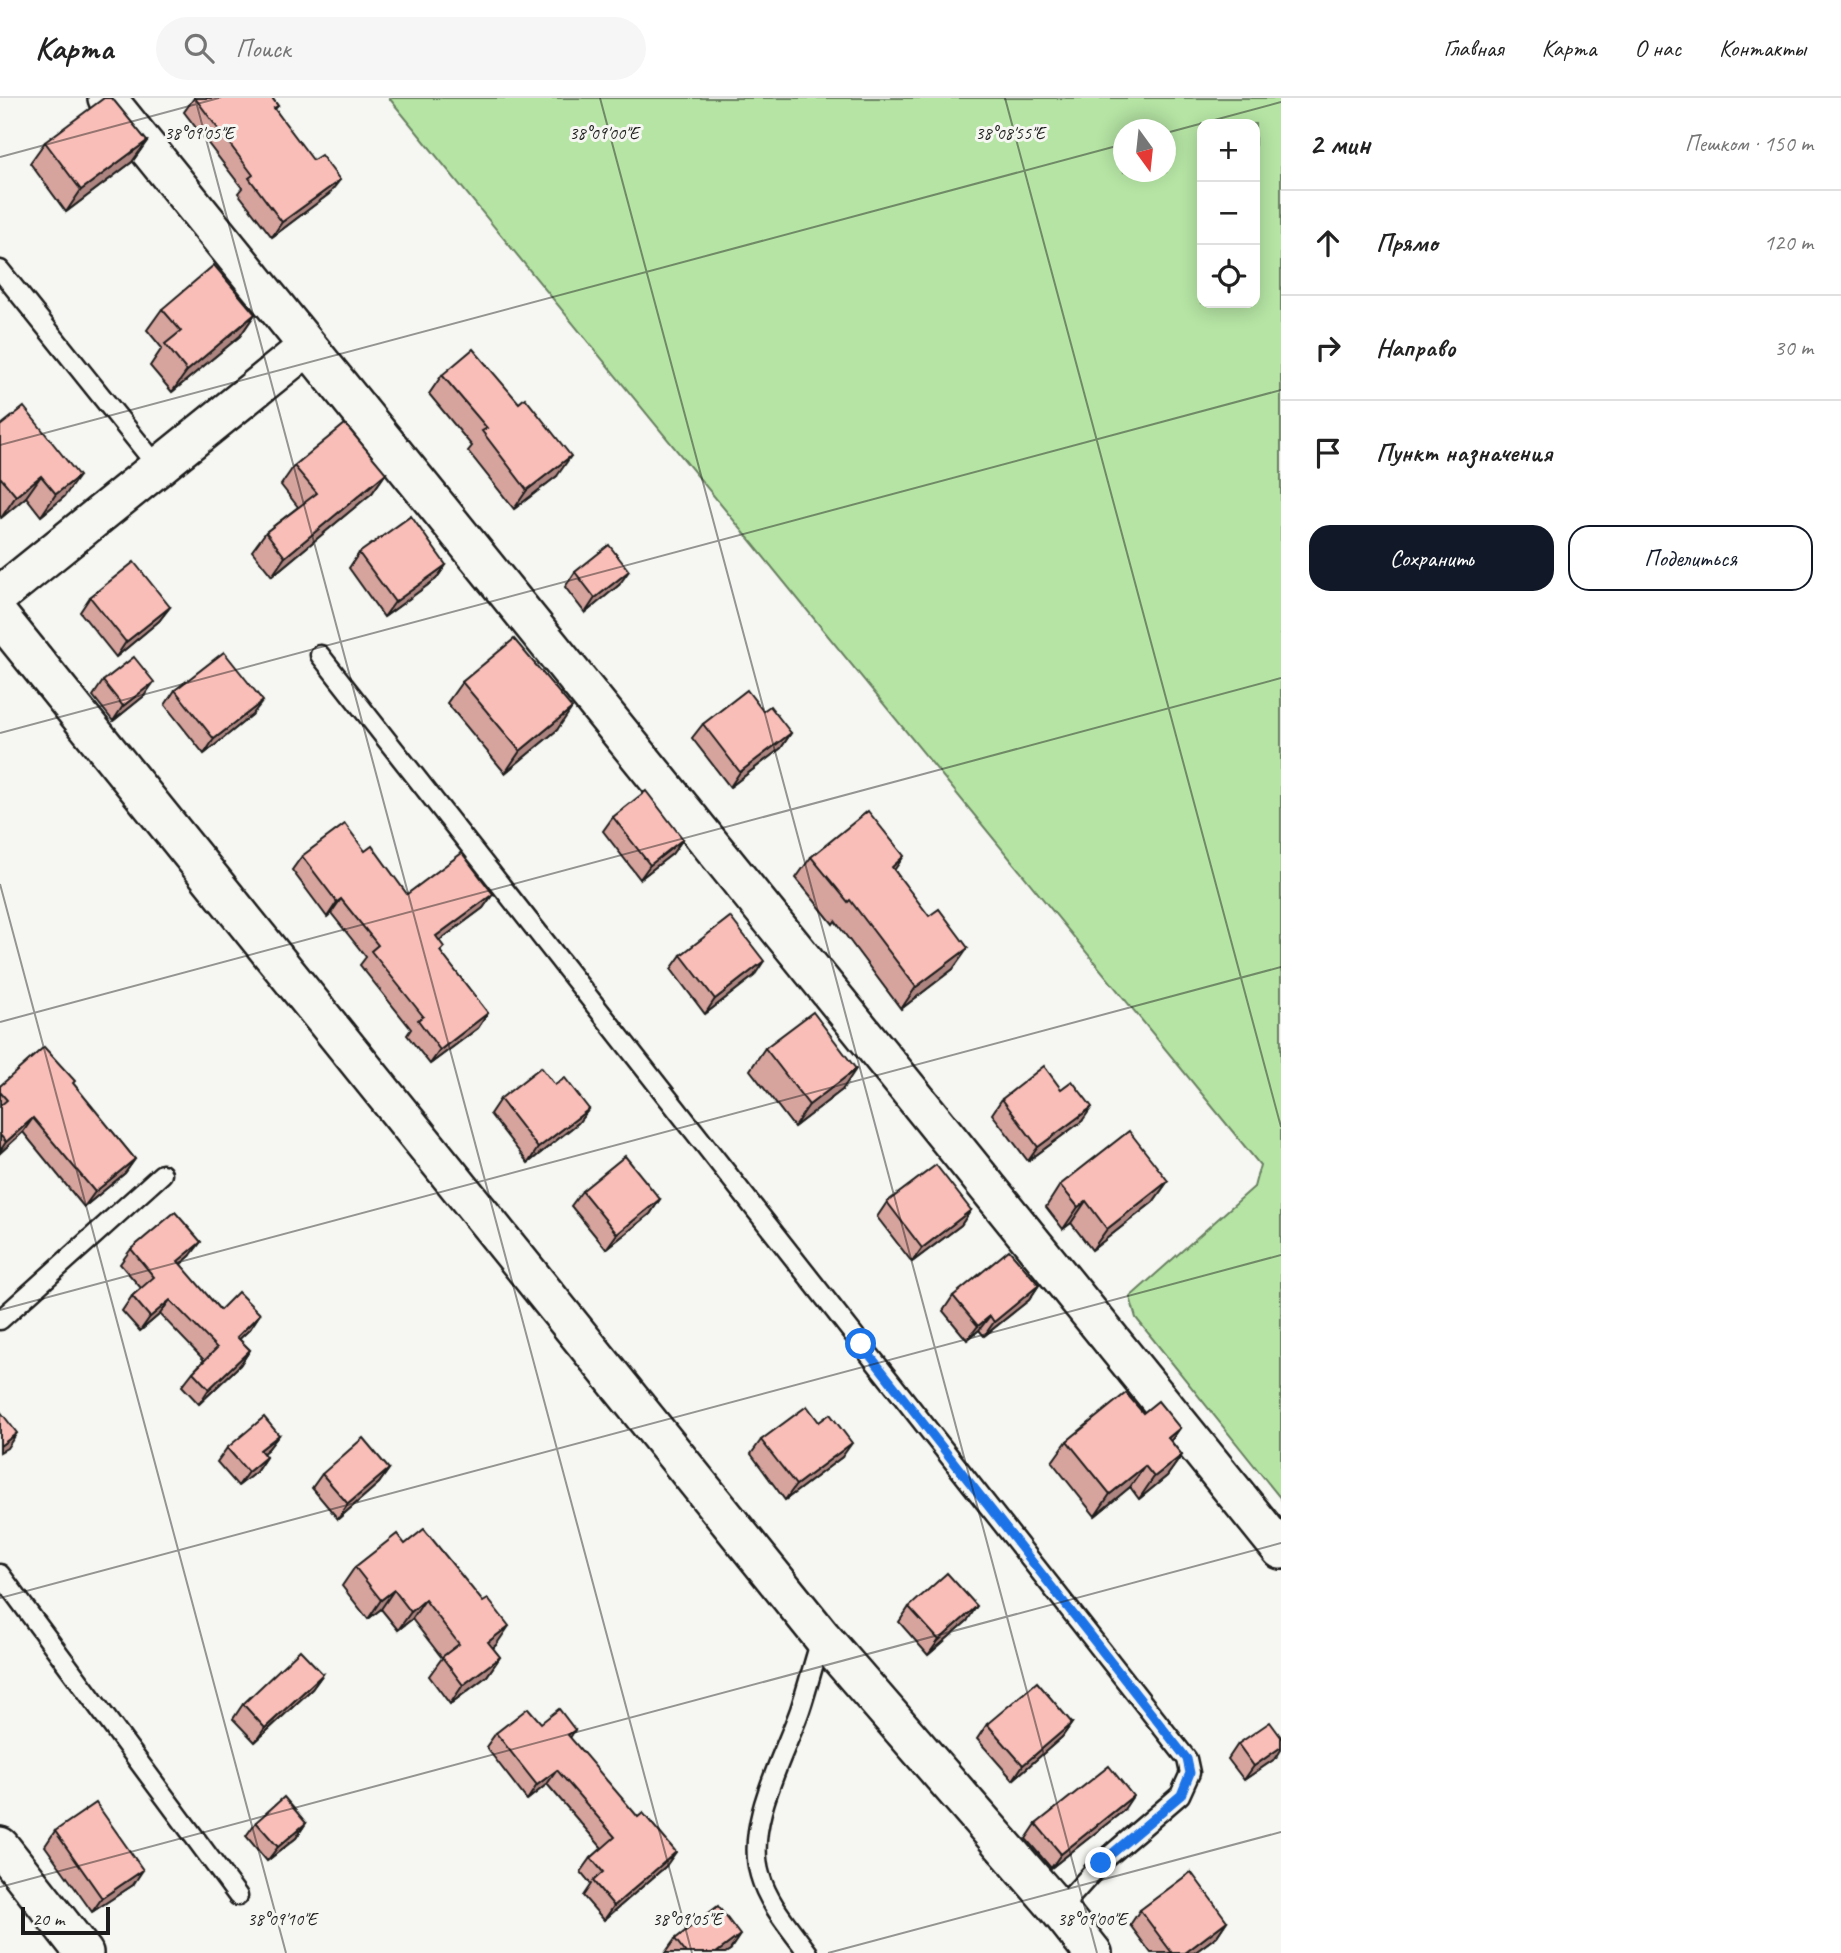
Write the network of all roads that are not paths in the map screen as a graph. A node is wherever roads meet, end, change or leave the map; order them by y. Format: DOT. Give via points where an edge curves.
graph roads {
  1 [pos="107,98"];
  2 [pos="0,270"];
  3 [pos="307,347"];
  4 [pos="158,467"];
  5 [pos="0,595"];
  6 [pos="0,617"];
  7 [pos="320,655"];
  8 [pos="162,1174"];
  9 [pos="0,1320"];
  10 [pos="1281,1550"];
  11 [pos="0,1574"];
  12 [pos="821,1637"];
  13 [pos="0,1846"];
  14 [pos="238,1896"];
  15 [pos="1059,1910"];
  16 [pos="84,1953"];
  17 [pos="808,1953"];
  18 [pos="1093,1953"];
  1 -- 3 [label="street"];
  2 -- 4 [label="lane"];
  3 -- 4 [label="street"];
  3 -- 10 [label="street"];
  4 -- 5 [label="street"];
  6 -- 12 [label="street"];
  7 -- 15 [label="lane" via="1187,1759 1190,1773 1181,1795 1101,1863"];
  8 -- 9 [label="lane"];
  11 -- 14 [label="lane"];
  12 -- 15 [label="street"];
  12 -- 17 [label="lane" via="756,1841 760,1874 770,1900"];
  13 -- 16 [label="street"];
  15 -- 18 [label="street"];
}
